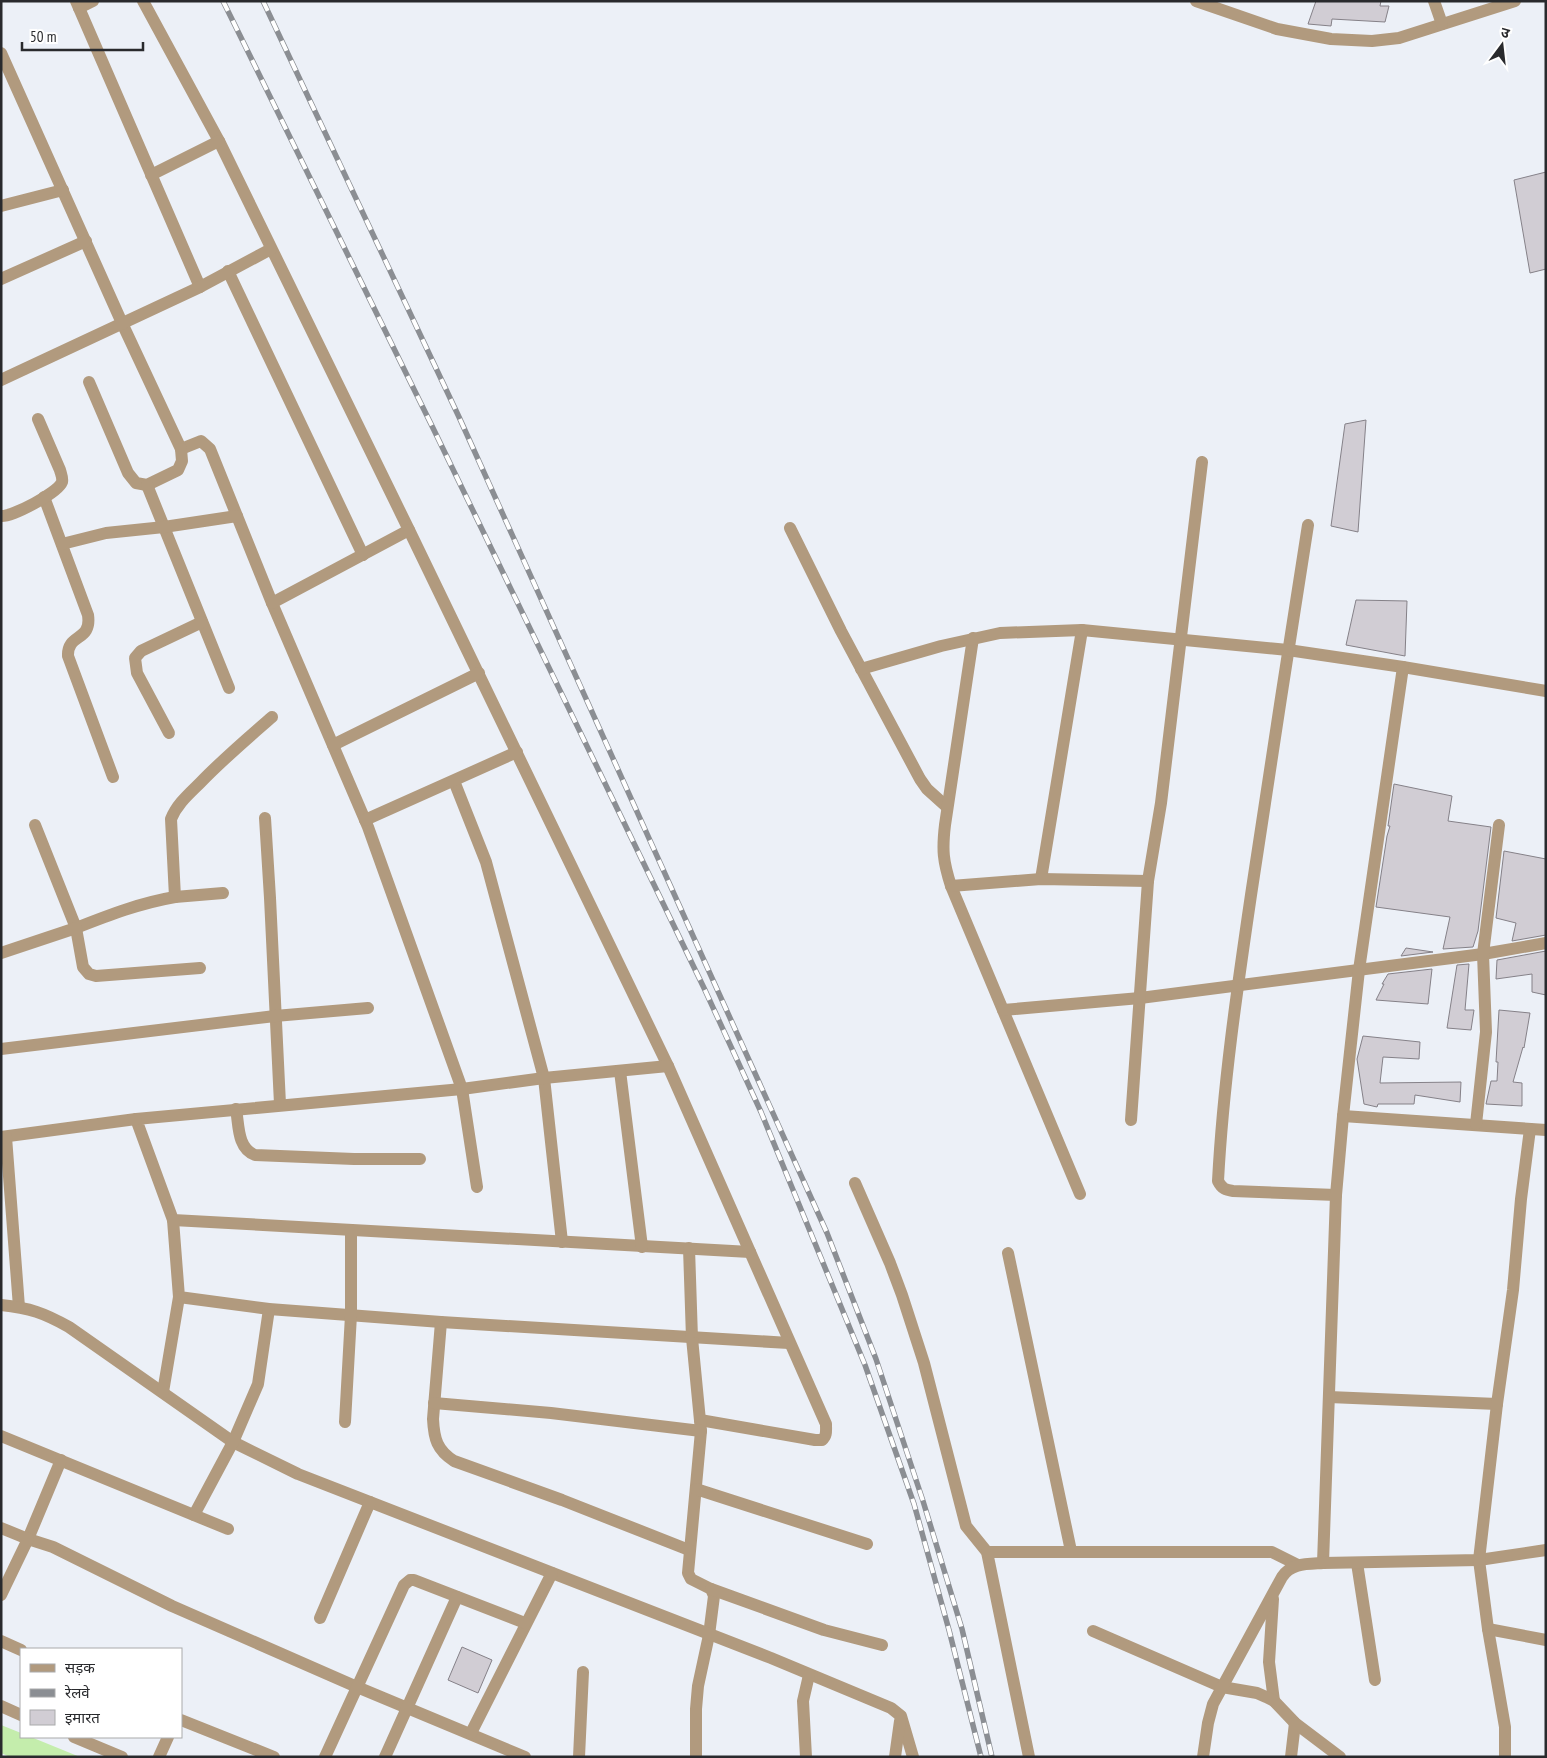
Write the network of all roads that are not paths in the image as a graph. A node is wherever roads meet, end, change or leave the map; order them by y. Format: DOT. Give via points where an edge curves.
graph roads {
  1 [pos="94,1"];
  2 [pos="143,1"];
  3 [pos="1196,1"];
  4 [pos="1434,1"];
  5 [pos="1515,1"];
  6 [pos="78,5"];
  7 [pos="1442,24"];
  8 [pos="1,53"];
  9 [pos="219,141"];
  10 [pos="151,175"];
  11 [pos="63,190"];
  12 [pos="1,206"];
  13 [pos="86,242"];
  14 [pos="271,249"];
  15 [pos="228,271"];
  16 [pos="1,278"];
  17 [pos="200,287"];
  18 [pos="122,323"];
  19 [pos="1,380"];
  20 [pos="89,382"];
  21 [pos="38,419"];
  22 [pos="182,448"];
  23 [pos="1202,462"];
  24 [pos="147,485"];
  25 [pos="44,497"];
  26 [pos="1,516"];
  27 [pos="237,516"];
  28 [pos="1308,525"];
  29 [pos="164,527"];
  30 [pos="790,528"];
  31 [pos="410,530"];
  32 [pos="62,544"];
  33 [pos="363,554"];
  34 [pos="272,603"];
  35 [pos="202,622"];
  36 [pos="1082,630"];
  37 [pos="973,638"];
  38 [pos="1179,640"];
  39 [pos="1288,650"];
  40 [pos="1403,667"];
  41 [pos="861,669"];
  42 [pos="479,673"];
  43 [pos="229,688"];
  44 [pos="1546,692"];
  45 [pos="272,717"];
  46 [pos="169,733"];
  47 [pos="333,745"];
  48 [pos="517,752"];
  49 [pos="113,777"];
  50 [pos="454,780"];
  51 [pos="948,807"];
  52 [pos="265,818"];
  53 [pos="365,820"];
  54 [pos="35,825"];
  55 [pos="1500,825"];
  56 [pos="1041,879"];
  57 [pos="1148,881"];
  58 [pos="951,886"];
  59 [pos="223,893"];
  60 [pos="175,897"];
  61 [pos="76,928"];
  62 [pos="1546,943"];
  63 [pos="1,953"];
  64 [pos="1483,954"];
  65 [pos="200,968"];
  66 [pos="1359,970"];
  67 [pos="1238,985"];
  68 [pos="1140,998"];
  69 [pos="368,1008"];
  70 [pos="1003,1010"];
  71 [pos="275,1016"];
  72 [pos="1,1049"];
  73 [pos="668,1066"];
  74 [pos="620,1071"];
  75 [pos="544,1078"];
  76 [pos="462,1089"];
  77 [pos="280,1104"];
  78 [pos="236,1109"];
  79 [pos="1343,1116"];
  80 [pos="136,1118"];
  81 [pos="1131,1120"];
  82 [pos="1476,1124"];
  83 [pos="1530,1129"];
  84 [pos="1546,1130"];
  85 [pos="3,1137"];
  86 [pos="420,1158"];
  87 [pos="855,1183"];
  88 [pos="477,1187"];
  89 [pos="1080,1194"];
  90 [pos="1336,1195"];
  91 [pos="173,1220"];
  92 [pos="351,1230"];
  93 [pos="7,1232"];
  94 [pos="562,1242"];
  95 [pos="642,1247"];
  96 [pos="689,1248"];
  97 [pos="750,1252"];
  98 [pos="1008,1253"];
  99 [pos="179,1297"];
  100 [pos="1,1305"];
  101 [pos="19,1307"];
  102 [pos="269,1309"];
  103 [pos="351,1314"];
  104 [pos="441,1322"];
  105 [pos="692,1338"];
  106 [pos="789,1343"];
  107 [pos="163,1392"];
  108 [pos="1329,1397"];
  109 [pos="434,1403"];
  110 [pos="1497,1404"];
  111 [pos="344,1422"];
  112 [pos="700,1425"];
  113 [pos="1,1436"];
  114 [pos="233,1442"];
  115 [pos="61,1460"];
  116 [pos="696,1489"];
  117 [pos="370,1502"];
  118 [pos="194,1515"];
  119 [pos="1,1528"];
  120 [pos="228,1529"];
  121 [pos="28,1539"];
  122 [pos="867,1544"];
  123 [pos="689,1550"];
  124 [pos="1546,1550"];
  125 [pos="1071,1551"];
  126 [pos="988,1552"];
  127 [pos="1479,1560"];
  128 [pos="1323,1563"];
  129 [pos="1357,1563"];
  130 [pos="1298,1565"];
  131 [pos="552,1573"];
  132 [pos="711,1589"];
  133 [pos="1273,1594"];
  134 [pos="1,1595"];
  135 [pos="457,1597"];
  136 [pos="320,1618"];
  137 [pos="525,1623"];
  138 [pos="1488,1628"];
  139 [pos="1094,1631"];
  140 [pos="708,1635"];
  141 [pos="1546,1640"];
  142 [pos="1,1641"];
  143 [pos="882,1645"];
  144 [pos="20,1650"];
  145 [pos="583,1672"];
  146 [pos="809,1675"];
  147 [pos="1375,1680"];
  148 [pos="357,1686"];
  149 [pos="1222,1687"];
  150 [pos="1274,1701"];
  151 [pos="1,1706"];
  152 [pos="408,1707"];
  153 [pos="20,1715"];
  154 [pos="901,1716"];
  155 [pos="182,1720"];
  156 [pos="1295,1723"];
  157 [pos="471,1733"];
  158 [pos="76,1738"];
  159 [pos="168,1738"];
  160 [pos="122,1757"];
  161 [pos="159,1757"];
  162 [pos="274,1757"];
  163 [pos="325,1757"];
  164 [pos="385,1757"];
  165 [pos="525,1757"];
  166 [pos="578,1757"];
  167 [pos="696,1757"];
  168 [pos="806,1757"];
  169 [pos="895,1757"];
  170 [pos="913,1757"];
  171 [pos="1029,1757"];
  172 [pos="1203,1757"];
  173 [pos="1291,1757"];
  174 [pos="1340,1757"];
  175 [pos="1506,1757"];
  1 -- 6 [label="street"];
  2 -- 9 [label="street"];
  3 -- 7 [label="street" via="1277,29 1331,39 1372,41 1399,38"];
  4 -- 7 [label="street"];
  5 -- 7 [label="street"];
  6 -- 10 [label="street"];
  8 -- 11 [label="street"];
  9 -- 10 [label="street"];
  9 -- 14 [label="street"];
  10 -- 17 [label="street"];
  11 -- 12 [label="street"];
  11 -- 13 [label="street"];
  13 -- 16 [label="street"];
  13 -- 18 [label="street"];
  14 -- 15 [label="street"];
  14 -- 31 [label="street"];
  15 -- 17 [label="street"];
  15 -- 33 [label="street"];
  17 -- 18 [label="street"];
  18 -- 19 [label="street"];
  18 -- 22 [label="street"];
  20 -- 24 [label="street" via="128,473 136,483"];
  21 -- 25 [label="street" via="62,479 61,484"];
  22 -- 24 [label="street" via="178,470"];
  22 -- 27 [label="street" via="198,441 210,449"];
  23 -- 38 [label="street"];
  24 -- 29 [label="street"];
  25 -- 26 [label="street" via="12,515"];
  25 -- 32 [label="street"];
  27 -- 29 [label="street"];
  27 -- 34 [label="street"];
  28 -- 39 [label="street"];
  29 -- 32 [label="street" via="106,533"];
  29 -- 35 [label="street"];
  30 -- 41 [label="street"];
  31 -- 33 [label="street"];
  31 -- 42 [label="street"];
  32 -- 49 [label="street" via="89,623 87,630 71,643 68,656"];
  33 -- 34 [label="street"];
  34 -- 47 [label="street"];
  35 -- 43 [label="street"];
  35 -- 46 [label="street" via="141,651 135,658 137,673"];
  36 -- 37 [label="street" via="1018,631"];
  36 -- 38 [label="street"];
  36 -- 56 [label="street"];
  37 -- 41 [label="street"];
  37 -- 51 [label="street"];
  38 -- 39 [label="street"];
  38 -- 57 [label="street" via="1161,803"];
  39 -- 40 [label="street"];
  39 -- 67 [label="street"];
  40 -- 44 [label="street"];
  40 -- 66 [label="street"];
  41 -- 51 [label="street" via="920,779"];
  42 -- 47 [label="street"];
  42 -- 48 [label="street"];
  45 -- 60 [label="street" via="220,762 174,810 171,830"];
  47 -- 53 [label="street"];
  48 -- 50 [label="street"];
  48 -- 73 [label="street"];
  50 -- 53 [label="street"];
  50 -- 75 [label="street" via="486,862"];
  51 -- 58 [label="street" via="943,855"];
  52 -- 71 [label="street"];
  53 -- 76 [label="street"];
  54 -- 61 [label="street"];
  55 -- 64 [label="street"];
  56 -- 57 [label="street"];
  56 -- 58 [label="street"];
  57 -- 68 [label="street"];
  58 -- 70 [label="street"];
  59 -- 60 [label="street"];
  60 -- 61 [label="street" via="150,901"];
  61 -- 63 [label="street"];
  61 -- 65 [label="street" via="83,967 89,974"];
  62 -- 64 [label="street"];
  64 -- 66 [label="street"];
  64 -- 82 [label="street" via="1486,1032"];
  66 -- 67 [label="street"];
  66 -- 79 [label="street"];
  67 -- 68 [label="street"];
  67 -- 90 [label="street" via="1220,1140 1220,1186 1234,1191"];
  68 -- 70 [label="street"];
  68 -- 81 [label="street"];
  69 -- 71 [label="street"];
  70 -- 89 [label="street"];
  71 -- 72 [label="street"];
  71 -- 77 [label="street"];
  73 -- 74 [label="street"];
  73 -- 97 [label="street"];
  74 -- 75 [label="street"];
  74 -- 95 [label="street"];
  75 -- 76 [label="street"];
  75 -- 94 [label="street"];
  76 -- 77 [label="street"];
  76 -- 88 [label="street"];
  77 -- 78 [label="street"];
  78 -- 80 [label="street"];
  78 -- 86 [label="street" via="242,1143 245,1150 255,1155"];
  79 -- 82 [label="street"];
  79 -- 90 [label="street"];
  80 -- 85 [label="street"];
  80 -- 91 [label="street"];
  82 -- 83 [label="street"];
  83 -- 84 [label="street"];
  83 -- 110 [label="street"];
  85 -- 93 [label="street"];
  87 -- 126 [label="street" via="890,1263 924,1363 966,1526"];
  90 -- 108 [label="street"];
  91 -- 92 [label="street"];
  91 -- 99 [label="street"];
  92 -- 94 [label="street"];
  92 -- 103 [label="street"];
  93 -- 101 [label="street"];
  94 -- 95 [label="street"];
  95 -- 96 [label="street"];
  96 -- 97 [label="street"];
  96 -- 105 [label="street"];
  97 -- 106 [label="street"];
  98 -- 125 [label="street"];
  99 -- 102 [label="street"];
  99 -- 107 [label="street"];
  100 -- 101 [label="street"];
  101 -- 107 [label="street" via="69,1327"];
  102 -- 103 [label="street"];
  102 -- 114 [label="street" via="258,1384"];
  103 -- 104 [label="street"];
  103 -- 111 [label="street"];
  104 -- 105 [label="street"];
  104 -- 109 [label="street"];
  105 -- 106 [label="street"];
  105 -- 112 [label="street"];
  106 -- 112 [label="street" via="826,1424 825,1438 816,1440"];
  107 -- 114 [label="street"];
  108 -- 110 [label="street"];
  108 -- 128 [label="street"];
  109 -- 112 [label="street"];
  109 -- 123 [label="street" via="434,1434 444,1454 454,1461"];
  110 -- 127 [label="street"];
  112 -- 116 [label="street"];
  113 -- 115 [label="street"];
  114 -- 117 [label="street" via="298,1474"];
  114 -- 118 [label="street"];
  115 -- 118 [label="street"];
  115 -- 121 [label="street"];
  116 -- 122 [label="street"];
  116 -- 123 [label="street"];
  117 -- 131 [label="street"];
  117 -- 136 [label="street"];
  118 -- 120 [label="street"];
  119 -- 121 [label="street"];
  121 -- 134 [label="street"];
  121 -- 148 [label="street"];
  123 -- 132 [label="street" via="689,1576"];
  124 -- 127 [label="street"];
  125 -- 126 [label="street"];
  125 -- 130 [label="street" via="1272,1552"];
  126 -- 171 [label="street"];
  127 -- 129 [label="street"];
  127 -- 138 [label="street"];
  128 -- 129 [label="street"];
  128 -- 130 [label="street"];
  129 -- 147 [label="street"];
  130 -- 133 [label="street" via="1285,1572"];
  131 -- 137 [label="street"];
  131 -- 140 [label="street"];
  132 -- 140 [label="street" via="714,1596"];
  132 -- 143 [label="street" via="824,1630"];
  133 -- 149 [label="street"];
  133 -- 150 [label="street" via="1269,1662"];
  135 -- 137 [label="street"];
  135 -- 148 [label="street" via="414,1580 404,1584"];
  135 -- 152 [label="street"];
  137 -- 157 [label="street"];
  138 -- 141 [label="street"];
  138 -- 175 [label="street" via="1505,1727"];
  139 -- 149 [label="street"];
  140 -- 146 [label="street"];
  140 -- 167 [label="street" via="698,1686"];
  142 -- 144 [label="street"];
  145 -- 166 [label="street"];
  146 -- 154 [label="street" via="891,1708"];
  146 -- 168 [label="street" via="803,1701"];
  148 -- 152 [label="street"];
  148 -- 163 [label="street"];
  149 -- 150 [label="street" via="1257,1693"];
  149 -- 172 [label="street" via="1211,1712"];
  150 -- 156 [label="street"];
  151 -- 153 [label="street"];
  152 -- 157 [label="street"];
  152 -- 164 [label="street"];
  154 -- 169 [label="street"];
  154 -- 170 [label="street"];
  155 -- 162 [label="street"];
  156 -- 173 [label="street"];
  156 -- 174 [label="street"];
  157 -- 165 [label="street"];
  158 -- 160 [label="street"];
  159 -- 161 [label="street"];
}
